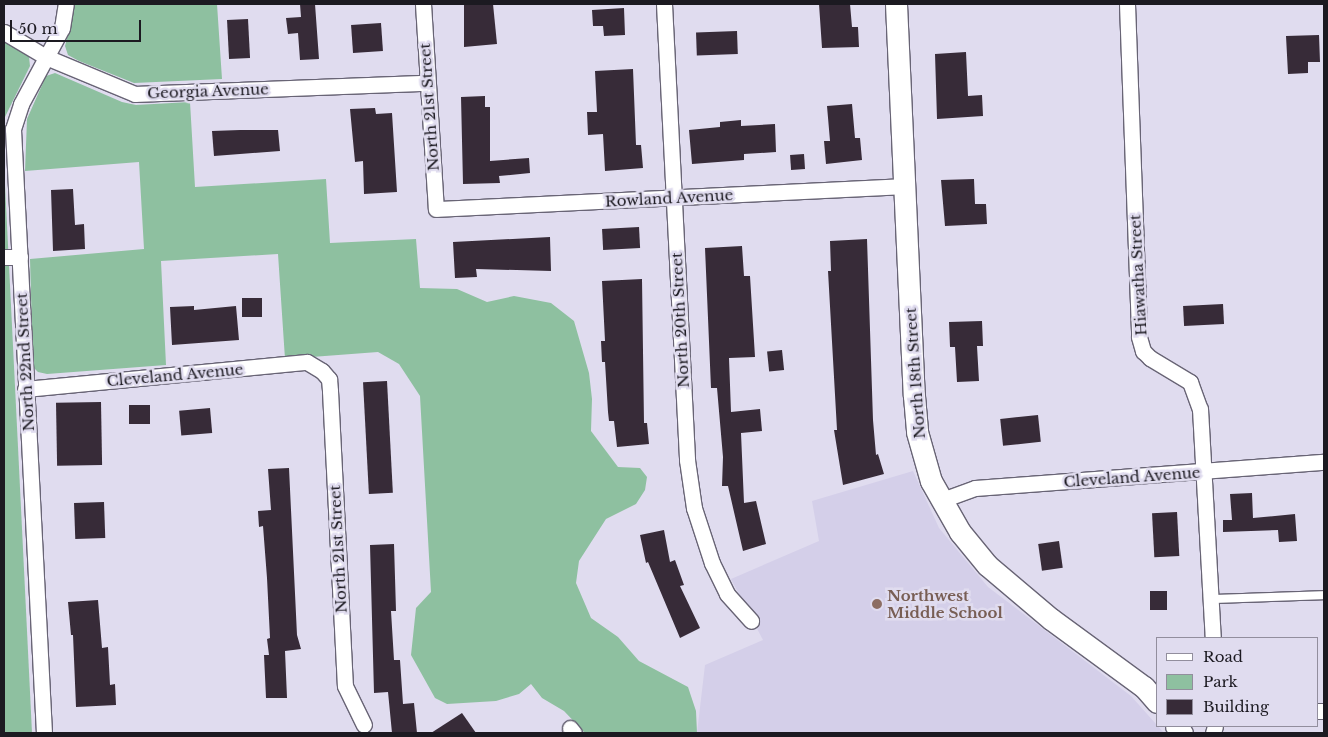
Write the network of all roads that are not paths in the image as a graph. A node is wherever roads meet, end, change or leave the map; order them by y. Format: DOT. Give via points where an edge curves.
graph roads {
  1 [pos="66,4"];
  2 [pos="423,4"];
  3 [pos="664,4"];
  4 [pos="896,4"];
  5 [pos="1127,4"];
  6 [pos="4,32"];
  7 [pos="46,57"];
  8 [pos="426,83"];
  9 [pos="903,186"];
  10 [pos="673,197"];
  11 [pos="436,209"];
  12 [pos="4,257"];
  13 [pos="20,257"];
  14 [pos="322,371"];
  15 [pos="25,389"];
  16 [pos="1324,462"];
  17 [pos="1205,472"];
  18 [pos="942,500"];
  19 [pos="1324,595"];
  20 [pos="1211,599"];
  21 [pos="751,621"];
  22 [pos="1213,637"];
  23 [pos="1156,701"];
  24 [pos="364,725"];
  25 [pos="44,733"];
  1 -- 7 [label="street, North 22nd Street" via="62,28"];
  2 -- 8 [label="street, North 21st Street"];
  3 -- 10 [label="street, North 20th Street"];
  4 -- 9 [label="main road, North 18th Street"];
  5 -- 17 [label="street, Hiawatha Street" via="1140,337 1143,351 1150,358 1190,382 1200,409"];
  6 -- 7 [label="street, Georgia Avenue"];
  7 -- 8 [label="street, Georgia Avenue" via="135,94"];
  7 -- 13 [label="street, North 22nd Street" via="12,128"];
  8 -- 11 [label="street, North 21st Street"];
  9 -- 10 [label="street, Rowland Avenue"];
  9 -- 18 [label="main road, North 18th Street" via="917,432 931,481"];
  10 -- 11 [label="street, Rowland Avenue"];
  10 -- 21 [label="street, North 20th Street" via="687,460 694,508 712,563 727,594"];
  12 -- 13 [label="street"];
  13 -- 15 [label="street, North 22nd Street"];
  14 -- 15 [label="street, Cleveland Avenue" via="307,362"];
  14 -- 24 [label="street, North 21st Street" via="329,379 330,391 344,686"];
  15 -- 25 [label="street, North 22nd Street"];
  16 -- 17 [label="street, Cleveland Avenue"];
  17 -- 18 [label="street, Cleveland Avenue" via="975,488"];
  17 -- 20 [label="street, Hiawatha Street"];
  18 -- 23 [label="main road, North 18th Street" via="973,551 987,566 1051,619 1144,687"];
  19 -- 20 [label="lane"];
  20 -- 22 [label="street, Hiawatha Street"];
}
